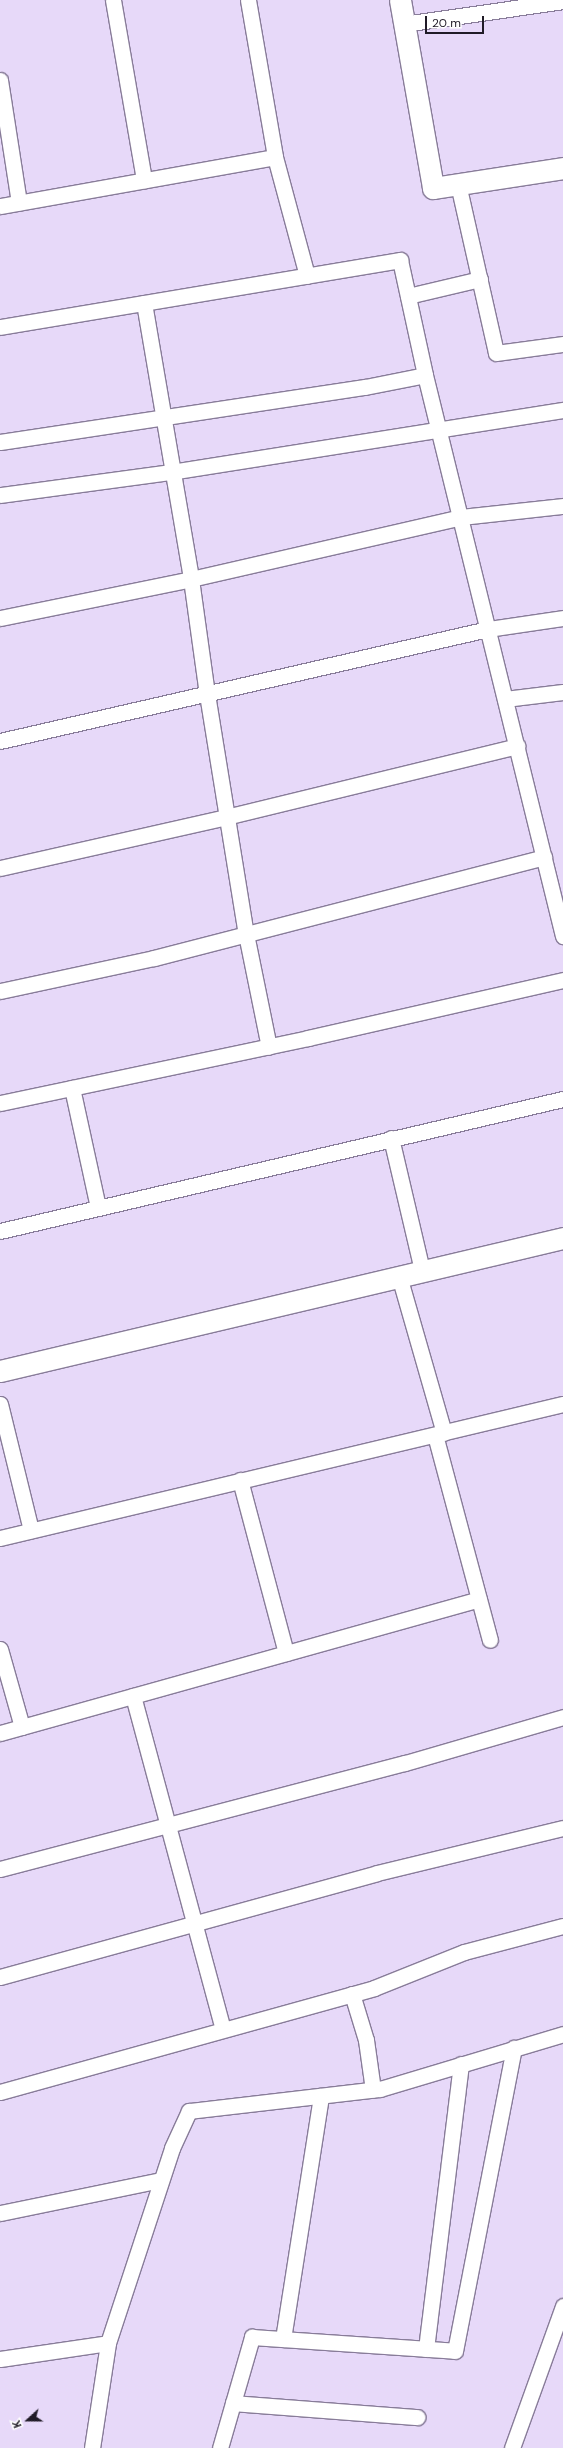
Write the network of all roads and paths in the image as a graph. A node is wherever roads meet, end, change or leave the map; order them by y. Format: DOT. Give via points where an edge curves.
graph roads {
  1 [pos="113,0"];
  2 [pos="248,0"];
  3 [pos="400,0"];
  4 [pos="563,1"];
  5 [pos="493,6"];
  6 [pos="404,24"];
  7 [pos="0,80"];
  8 [pos="275,157"];
  9 [pos="563,168"];
  10 [pos="144,180"];
  11 [pos="458,184"];
  12 [pos="19,202"];
  13 [pos="0,206"];
  14 [pos="307,276"];
  15 [pos="480,279"];
  16 [pos="408,296"];
  17 [pos="144,304"];
  18 [pos="0,327"];
  19 [pos="563,344"];
  20 [pos="425,375"];
  21 [pos="563,410"];
  22 [pos="162,418"];
  23 [pos="440,430"];
  24 [pos="0,442"];
  25 [pos="171,472"];
  26 [pos="0,495"];
  27 [pos="563,506"];
  28 [pos="461,517"];
  29 [pos="191,579"];
  30 [pos="0,618"];
  31 [pos="563,618"];
  32 [pos="488,629"];
  33 [pos="563,692"];
  34 [pos="207,694"];
  35 [pos="505,699"];
  36 [pos="0,741"];
  37 [pos="517,746"];
  38 [pos="226,817"];
  39 [pos="544,857"];
  40 [pos="0,868"];
  41 [pos="246,934"];
  42 [pos="563,935"];
  43 [pos="563,980"];
  44 [pos="0,991"];
  45 [pos="269,1047"];
  46 [pos="72,1088"];
  47 [pos="563,1098"];
  48 [pos="0,1103"];
  49 [pos="390,1138"];
  50 [pos="98,1207"];
  51 [pos="0,1231"];
  52 [pos="563,1238"];
  53 [pos="422,1270"];
  54 [pos="399,1276"];
  55 [pos="0,1371"];
  56 [pos="0,1404"];
  57 [pos="563,1404"];
  58 [pos="439,1434"];
  59 [pos="240,1480"];
  60 [pos="31,1530"];
  61 [pos="0,1538"];
  62 [pos="479,1599"];
  63 [pos="490,1640"];
  64 [pos="0,1650"];
  65 [pos="286,1653"];
  66 [pos="133,1696"];
  67 [pos="563,1717"];
  68 [pos="22,1727"];
  69 [pos="0,1733"];
  70 [pos="168,1825"];
  71 [pos="563,1828"];
  72 [pos="0,1869"];
  73 [pos="196,1924"];
  74 [pos="563,1926"];
  75 [pos="0,1977"];
  76 [pos="352,1994"];
  77 [pos="223,2029"];
  78 [pos="563,2034"];
  79 [pos="514,2048"];
  80 [pos="461,2064"];
  81 [pos="373,2090"];
  82 [pos="0,2092"];
  83 [pos="321,2096"];
  84 [pos="161,2180"];
  85 [pos="0,2213"];
  86 [pos="563,2306"];
  87 [pos="283,2339"];
  88 [pos="108,2343"];
  89 [pos="426,2349"];
  90 [pos="0,2359"];
  91 [pos="233,2402"];
  92 [pos="417,2417"];
  93 [pos="92,2448"];
  94 [pos="220,2448"];
  95 [pos="512,2448"];
  1 -- 10 [label="street"];
  2 -- 8 [label="street"];
  3 -- 6 [label="main road"];
  4 -- 5 [label="street"];
  5 -- 6 [label="street"];
  6 -- 11 [label="main road" via="433,188"];
  7 -- 12 [label="street"];
  8 -- 10 [label="street"];
  8 -- 14 [label="street"];
  9 -- 11 [label="main road"];
  10 -- 12 [label="street"];
  11 -- 15 [label="street"];
  12 -- 13 [label="street"];
  14 -- 16 [label="street" via="400,260"];
  14 -- 17 [label="street"];
  15 -- 16 [label="street"];
  15 -- 19 [label="street" via="496,353"];
  16 -- 20 [label="street"];
  17 -- 18 [label="street"];
  17 -- 22 [label="street"];
  20 -- 22 [label="street" via="365,387"];
  20 -- 23 [label="street"];
  21 -- 23 [label="street"];
  22 -- 24 [label="street"];
  22 -- 25 [label="street"];
  23 -- 25 [label="street"];
  23 -- 28 [label="street"];
  25 -- 26 [label="street"];
  25 -- 29 [label="street"];
  27 -- 28 [label="street"];
  28 -- 29 [label="street"];
  28 -- 32 [label="street"];
  29 -- 30 [label="street"];
  29 -- 34 [label="street"];
  31 -- 32 [label="street"];
  32 -- 34 [label="street"];
  32 -- 35 [label="street"];
  33 -- 35 [label="street"];
  34 -- 36 [label="street"];
  34 -- 38 [label="street"];
  35 -- 37 [label="street"];
  37 -- 38 [label="street"];
  37 -- 39 [label="street"];
  38 -- 40 [label="street"];
  38 -- 41 [label="street"];
  39 -- 41 [label="street"];
  39 -- 42 [label="street"];
  41 -- 44 [label="street" via="154,958"];
  41 -- 45 [label="street"];
  43 -- 45 [label="street"];
  45 -- 46 [label="street"];
  46 -- 48 [label="street"];
  46 -- 50 [label="street"];
  47 -- 49 [label="street"];
  49 -- 50 [label="street"];
  49 -- 53 [label="street"];
  50 -- 51 [label="street"];
  52 -- 53 [label="main road"];
  53 -- 54 [label="main road"];
  54 -- 55 [label="main road"];
  54 -- 58 [label="street"];
  56 -- 60 [label="street"];
  57 -- 58 [label="street"];
  58 -- 59 [label="street"];
  58 -- 62 [label="street"];
  59 -- 60 [label="street"];
  59 -- 65 [label="street"];
  60 -- 61 [label="street"];
  62 -- 63 [label="street"];
  62 -- 65 [label="street"];
  64 -- 68 [label="street"];
  65 -- 66 [label="street"];
  66 -- 68 [label="street"];
  66 -- 70 [label="street"];
  67 -- 70 [label="street" via="405,1763"];
  68 -- 69 [label="street"];
  70 -- 72 [label="street"];
  70 -- 73 [label="street"];
  71 -- 73 [label="street" via="377,1874"];
  73 -- 75 [label="street"];
  73 -- 77 [label="street"];
  74 -- 76 [label="street" via="464,1952 374,1988"];
  76 -- 77 [label="street"];
  76 -- 81 [label="street" via="366,2040"];
  77 -- 82 [label="street"];
  78 -- 79 [label="street"];
  79 -- 80 [label="street"];
  79 -- 89 [label="street" via="455,2351"];
  80 -- 81 [label="street"];
  80 -- 89 [label="street"];
  81 -- 83 [label="street"];
  83 -- 84 [label="street" via="189,2111"];
  83 -- 87 [label="street"];
  84 -- 85 [label="street"];
  84 -- 88 [label="street"];
  86 -- 95 [label="street"];
  87 -- 89 [label="street"];
  87 -- 91 [label="street" via="252,2337"];
  88 -- 90 [label="street"];
  88 -- 93 [label="street"];
  91 -- 92 [label="street"];
  91 -- 94 [label="street"];
}
